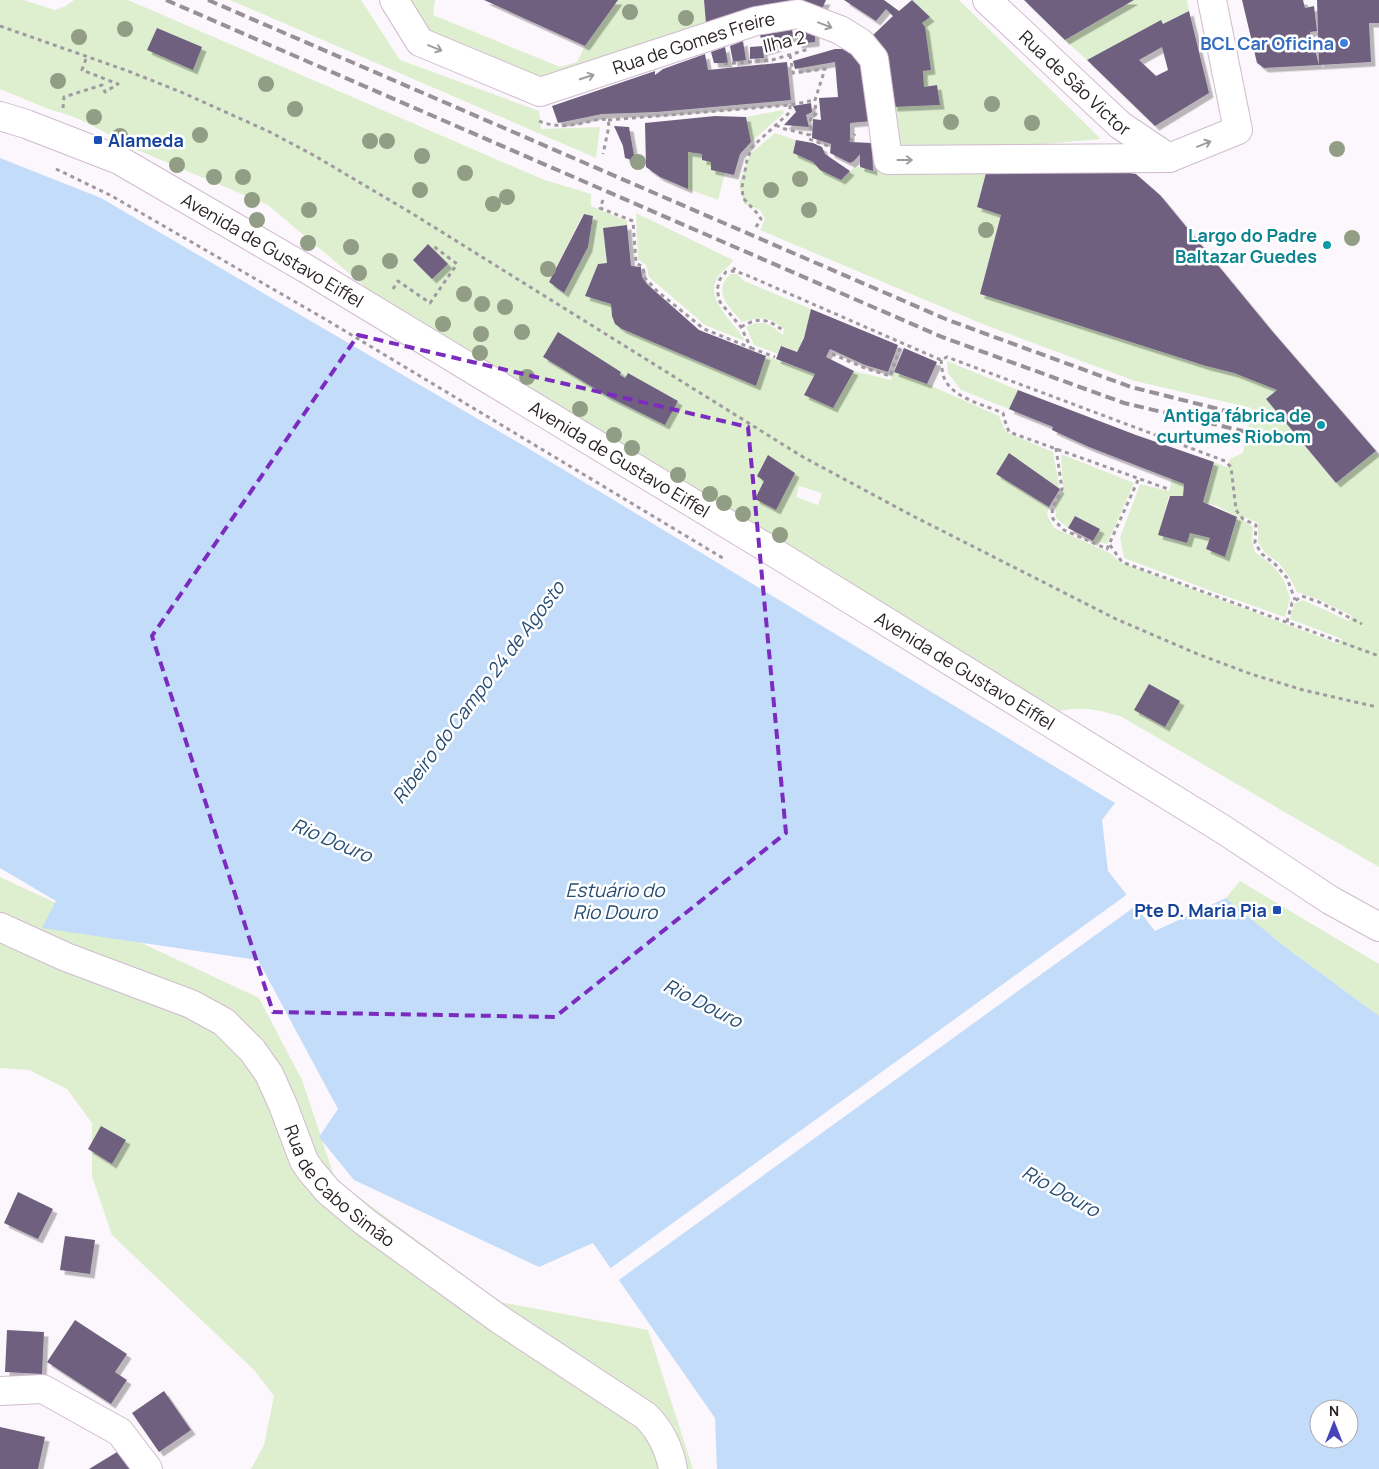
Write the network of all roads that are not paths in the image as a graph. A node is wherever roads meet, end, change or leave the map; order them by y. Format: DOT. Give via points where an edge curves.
graph roads {
  1 [pos="394,0"];
  2 [pos="987,0"];
  3 [pos="1212,0"];
  4 [pos="0,116"];
  5 [pos="1169,158"];
  6 [pos="0,927"];
  7 [pos="1379,927"];
  8 [pos="0,1391"];
  9 [pos="148,1469"];
  10 [pos="673,1469"];
  1 -- 5 [label="street, Rua de Gomes Freire, one-way" via="420,42 540,92 756,21 798,14 840,30 861,44 874,59 888,160"];
  2 -- 5 [label="street, Rua de São Victor" via="1120,125"];
  5 -- 3 [label="street, one-way" via="1238,130"];
  4 -- 7 [label="street, Avenida de Gustavo Eiffel" via="119,160 310,271 1224,830 1330,900"];
  6 -- 10 [label="street, Rua de Cabo Simão" via="79,962 191,1004 224,1022 252,1050 269,1074 304,1161 328,1191 365,1222 499,1319 646,1416 659,1430"];
  8 -- 9 [label="street" via="43,1389 120,1432"];
}
